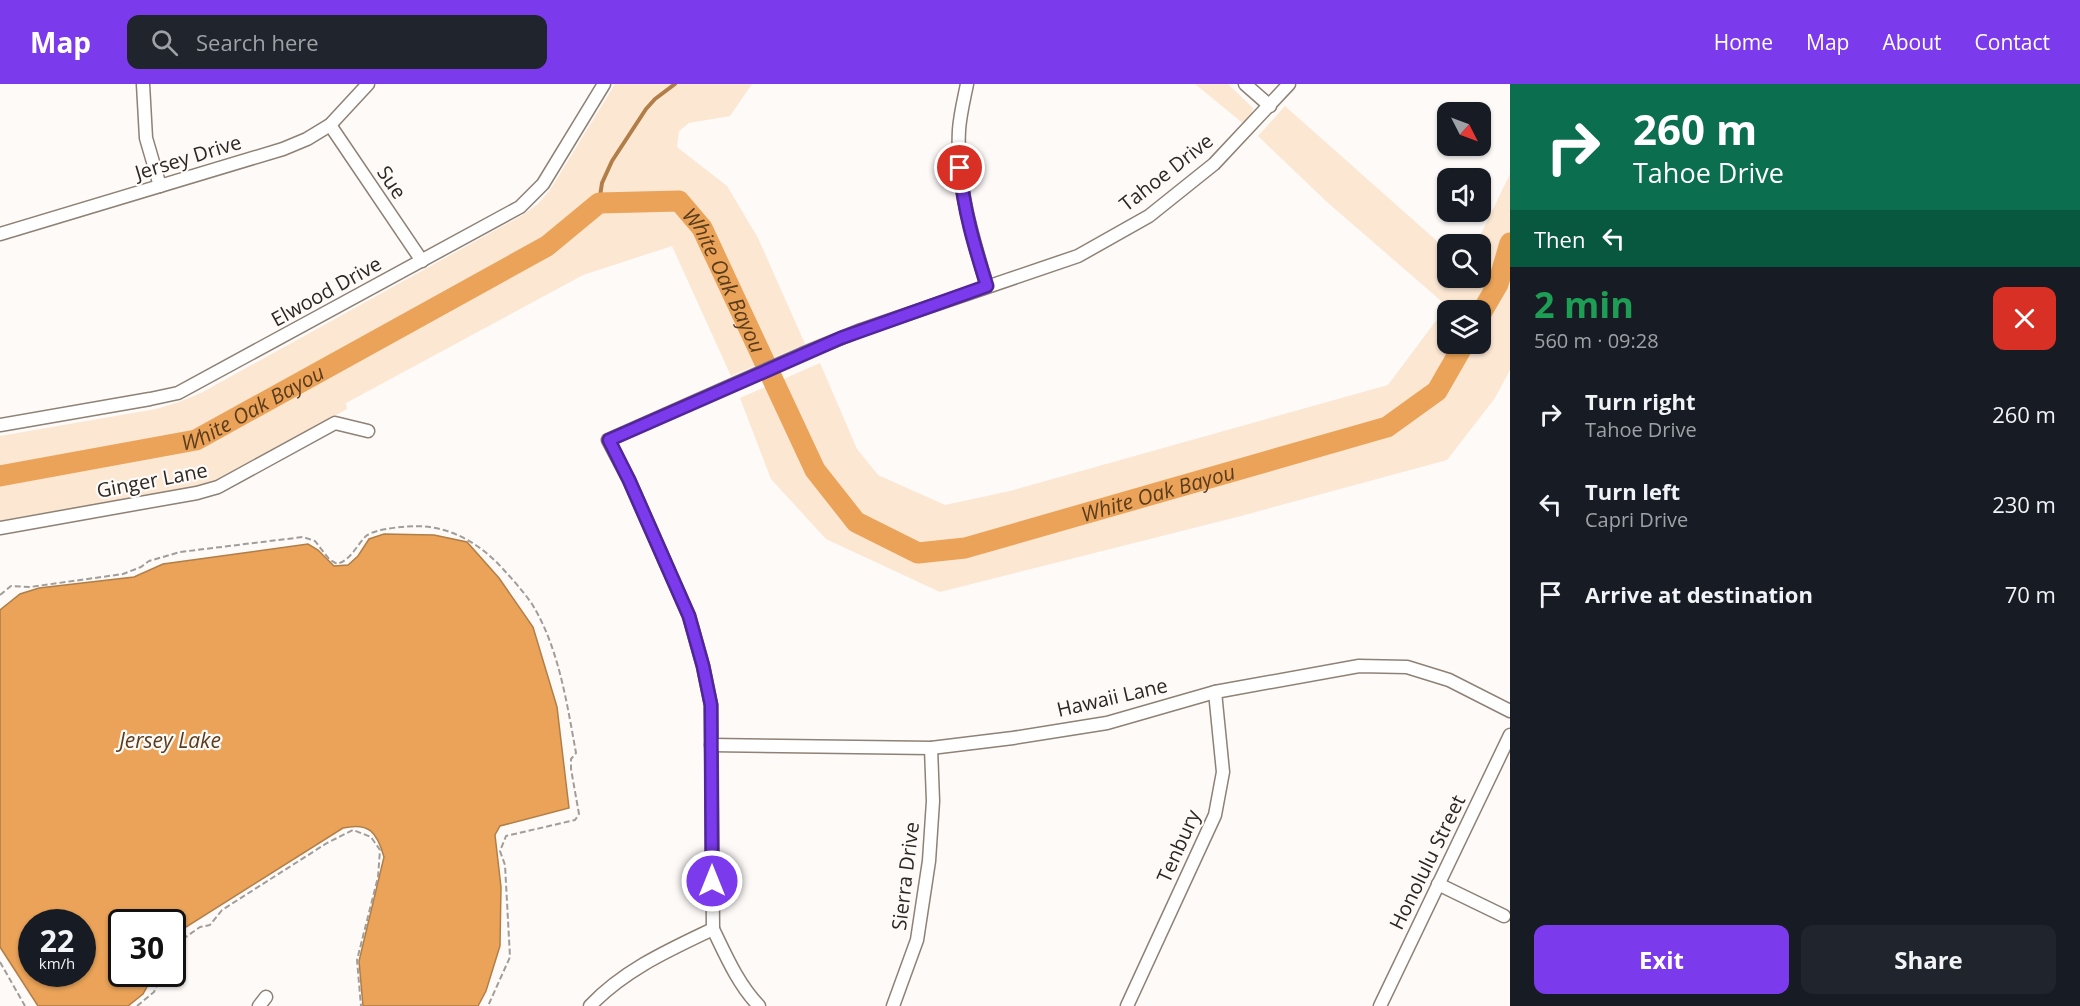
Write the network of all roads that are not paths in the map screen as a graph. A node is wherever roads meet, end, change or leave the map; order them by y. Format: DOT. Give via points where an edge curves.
graph roads {
  1 [pos="143,84"];
  2 [pos="368,84"];
  3 [pos="604,84"];
  4 [pos="967,84"];
  5 [pos="1245,84"];
  6 [pos="1288,84"];
  7 [pos="1270,106"];
  8 [pos="330,125"];
  9 [pos="160,186"];
  10 [pos="0,234"];
  11 [pos="422,261"];
  12 [pos="987,286"];
  13 [pos="0,425"];
  14 [pos="368,431"];
  15 [pos="0,528"];
  16 [pos="1215,692"];
  17 [pos="1510,711"];
  18 [pos="1510,735"];
  19 [pos="711,745"];
  20 [pos="931,748"];
  21 [pos="1438,884"];
  22 [pos="1504,916"];
  23 [pos="713,929"];
  24 [pos="590,1006"];
  25 [pos="759,1006"];
  26 [pos="893,1006"];
  27 [pos="1127,1006"];
  28 [pos="1380,1006"];
  1 -- 9 [label="street" via="146,138"];
  2 -- 8 [label="street, Jersey Drive"];
  3 -- 11 [label="street, Elwood Drive" via="543,184 520,207"];
  4 -- 12 [label="street" via="959,129 962,187"];
  5 -- 7 [label="street"];
  6 -- 7 [label="street, Tahoe Drive"];
  7 -- 12 [label="street, Tahoe Drive" via="1214,164 1149,216 1078,256"];
  8 -- 9 [label="street, Jersey Drive" via="283,149"];
  8 -- 11 [label="street, Sue"];
  9 -- 10 [label="street, Jersey Drive"];
  11 -- 13 [label="street, Elwood Drive" via="178,393"];
  12 -- 19 [label="street, Tahoe Drive" via="802,354 609,440 689,616 711,705"];
  14 -- 15 [label="street, Ginger Lane" via="334,423 219,487"];
  16 -- 17 [label="street, Hawaii Lane" via="1359,666 1407,667 1449,680"];
  16 -- 20 [label="street, Hawaii Lane" via="1107,723"];
  16 -- 27 [label="street, Tenbury" via="1223,772 1215,815"];
  18 -- 21 [label="street, Honolulu Street"];
  19 -- 20 [label="street, Hawaii Lane"];
  19 -- 23 [label="street"];
  20 -- 26 [label="street, Sierra Drive" via="929,861 917,940"];
  21 -- 22 [label="street"];
  21 -- 28 [label="street, Honolulu Street"];
  23 -- 24 [label="street" via="650,959 604,991"];
  23 -- 25 [label="street" via="743,986"];
}
